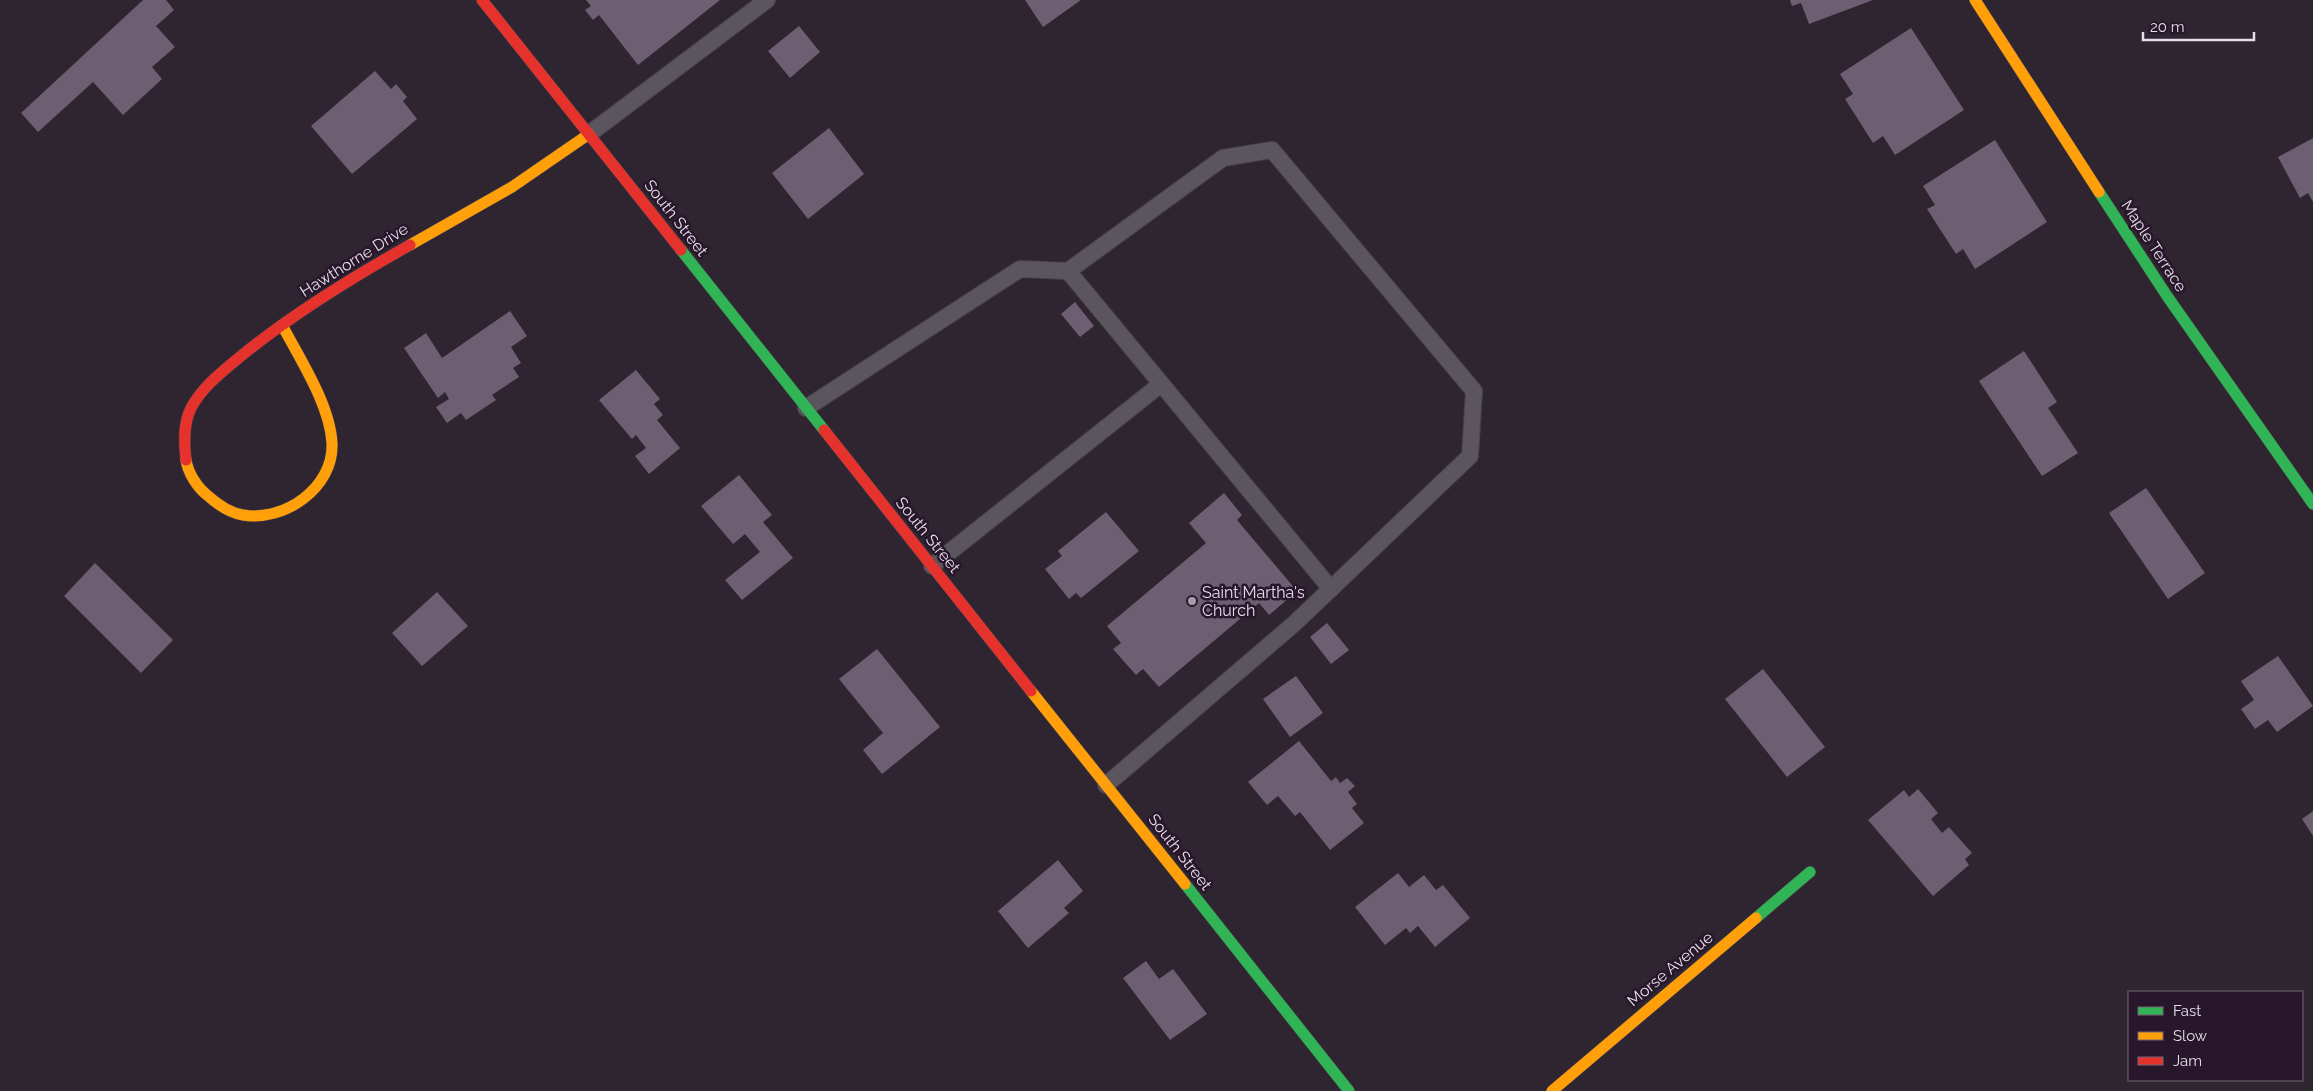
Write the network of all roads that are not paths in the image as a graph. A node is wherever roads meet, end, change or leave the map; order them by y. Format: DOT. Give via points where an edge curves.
graph roads {
  1 [pos="482,0"];
  2 [pos="767,0"];
  3 [pos="1975,0"];
  4 [pos="589,134"];
  5 [pos="1068,271"];
  6 [pos="282,325"];
  7 [pos="1161,384"];
  8 [pos="806,408"];
  9 [pos="2313,504"];
  10 [pos="932,566"];
  11 [pos="1331,590"];
  12 [pos="1106,785"];
  13 [pos="1810,872"];
  14 [pos="1349,1091"];
  15 [pos="1552,1091"];
  1 -- 4 [label="street, South Street"];
  2 -- 4 [label="lane"];
  3 -- 9 [label="street, Maple Terrace" via="2167,296"];
  4 -- 6 [label="street, Hawthorne Drive" via="513,186 403,248"];
  4 -- 8 [label="street, South Street"];
  5 -- 7 [label="lane"];
  5 -- 8 [label="lane" via="1020,269"];
  5 -- 11 [label="lane" via="1224,158 1272,150 1474,391 1470,456"];
  6 -- 6 [label="street, Hawthorne Drive" via="214,379 193,404 185,425 183,454 193,480 210,501 233,513 264,517 287,511 307,499 328,467 332,443 328,420"];
  7 -- 10 [label="lane"];
  7 -- 11 [label="lane"];
  8 -- 10 [label="street, South Street"];
  10 -- 12 [label="street, South Street"];
  11 -- 12 [label="lane"];
  12 -- 14 [label="street, South Street"];
  13 -- 15 [label="street, Morse Avenue"];
}
